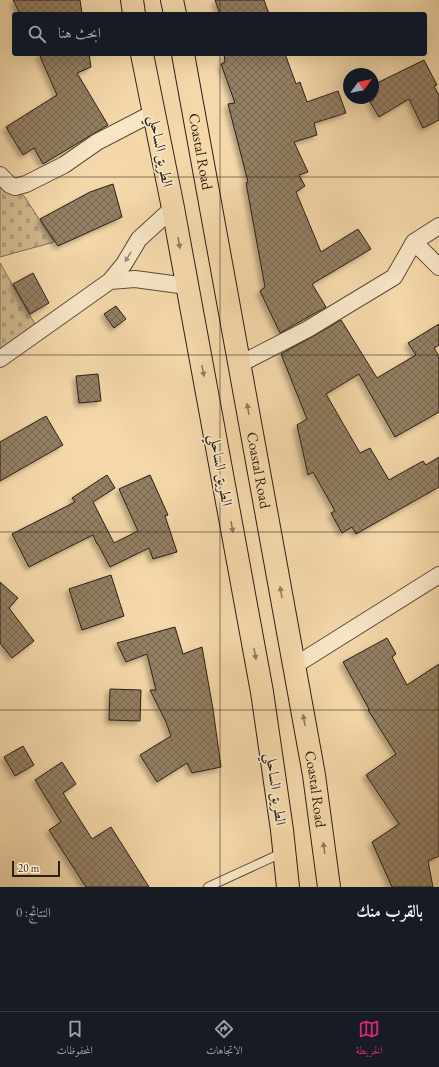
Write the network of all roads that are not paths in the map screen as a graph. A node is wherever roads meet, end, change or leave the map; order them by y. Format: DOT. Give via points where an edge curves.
graph roads {
  1 [pos="132,0"];
  2 [pos="172,0"];
  3 [pos="134,12"];
  4 [pos="175,12"];
  5 [pos="142,56"];
  6 [pos="183,56"];
  7 [pos="154,113"];
  8 [pos="0,175"];
  9 [pos="173,208"];
  10 [pos="439,226"];
  11 [pos="414,242"];
  12 [pos="439,267"];
  13 [pos="110,281"];
  14 [pos="187,286"];
  15 [pos="0,359"];
  16 [pos="240,364"];
  17 [pos="439,575"];
  18 [pos="294,666"];
  19 [pos="285,851"];
  20 [pos="208,887"];
  21 [pos="288,887"];
  22 [pos="329,887"];
  1 -- 3 [label="highway"];
  2 -- 4 [label="highway"];
  5 -- 7 [label="highway, الطريق الساحلي"];
  6 -- 16 [label="highway, Coastal Road"];
  7 -- 8 [label="street" via="96,142 64,165 26,184 15,187"];
  7 -- 9 [label="highway, الطريق الساحلي"];
  9 -- 13 [label="street, one-way" via="139,239"];
  9 -- 14 [label="highway, الطريق الساحلي, one-way"];
  10 -- 11 [label="street"];
  11 -- 12 [label="street"];
  11 -- 16 [label="street" via="394,277 308,329"];
  13 -- 14 [label="street" via="136,279"];
  13 -- 15 [label="street"];
  14 -- 19 [label="highway, الطريق الساحلي, one-way" via="262,692"];
  18 -- 16 [label="highway, Coastal Road, one-way"];
  17 -- 18 [label="street"];
  22 -- 18 [label="highway, Coastal Road, one-way" via="314,775"];
  19 -- 20 [label="lane"];
  19 -- 21 [label="highway, الطريق الساحلي"];
}
